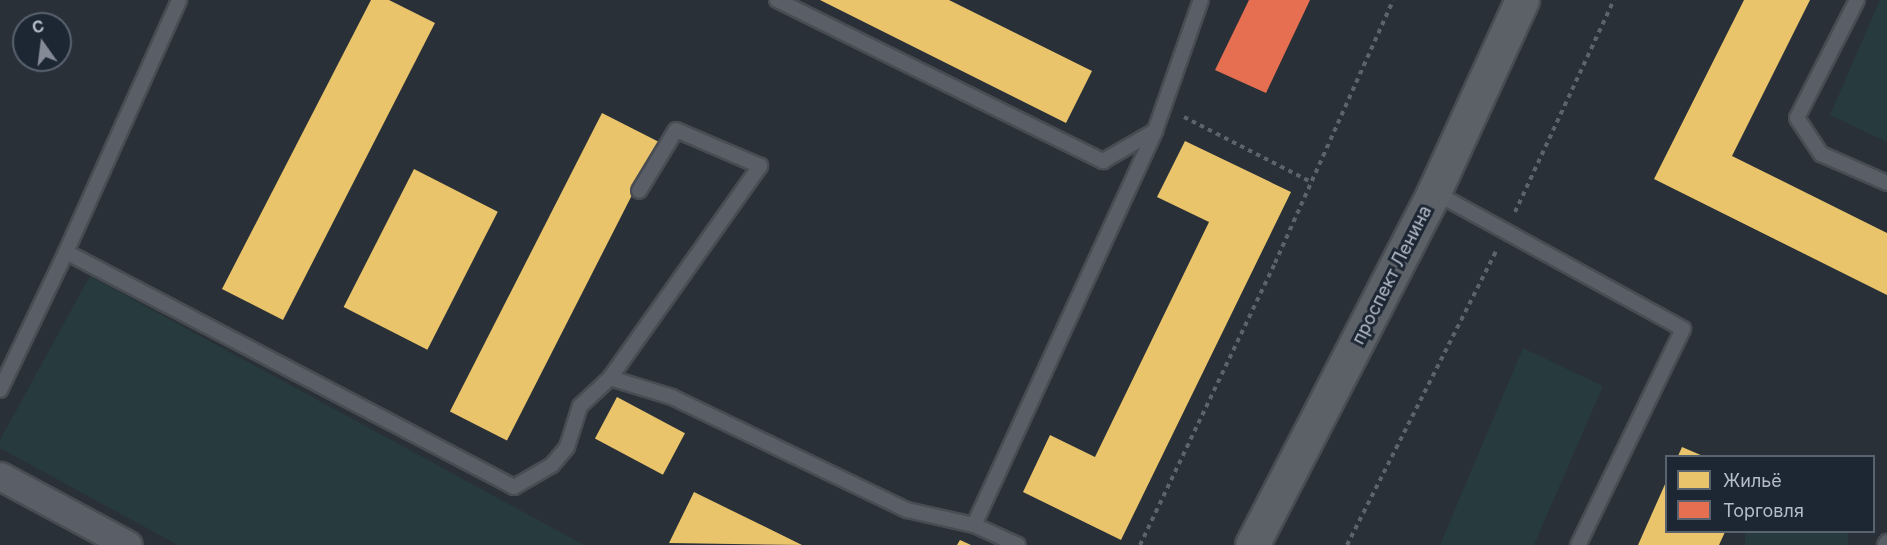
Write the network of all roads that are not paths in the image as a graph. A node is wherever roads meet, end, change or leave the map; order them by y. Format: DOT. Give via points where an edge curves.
graph roads {
  1 [pos="179,0"];
  2 [pos="777,0"];
  3 [pos="1201,0"];
  4 [pos="1522,0"];
  5 [pos="1857,0"];
  6 [pos="1155,131"];
  7 [pos="1887,183"];
  8 [pos="639,191"];
  9 [pos="1434,192"];
  10 [pos="66,252"];
  11 [pos="610,378"];
  12 [pos="0,390"];
  13 [pos="0,476"];
  14 [pos="974,525"];
  15 [pos="128,545"];
  16 [pos="1018,545"];
  17 [pos="1252,545"];
  18 [pos="1578,545"];
  1 -- 10 [label="lane"];
  2 -- 6 [label="lane" via="1103,161"];
  3 -- 6 [label="lane"];
  4 -- 9 [label="main road, проспект Ленина"];
  5 -- 7 [label="lane" via="1797,118 1821,154"];
  6 -- 14 [label="lane"];
  8 -- 11 [label="lane" via="676,130 760,166"];
  9 -- 17 [label="main road, проспект Ленина"];
  9 -- 18 [label="lane" via="1683,328"];
  10 -- 11 [label="lane" via="514,487 552,465 567,447 580,406"];
  10 -- 12 [label="lane"];
  11 -- 14 [label="lane" via="672,397 907,510"];
  13 -- 15 [label="street"];
  14 -- 16 [label="lane"];
}
